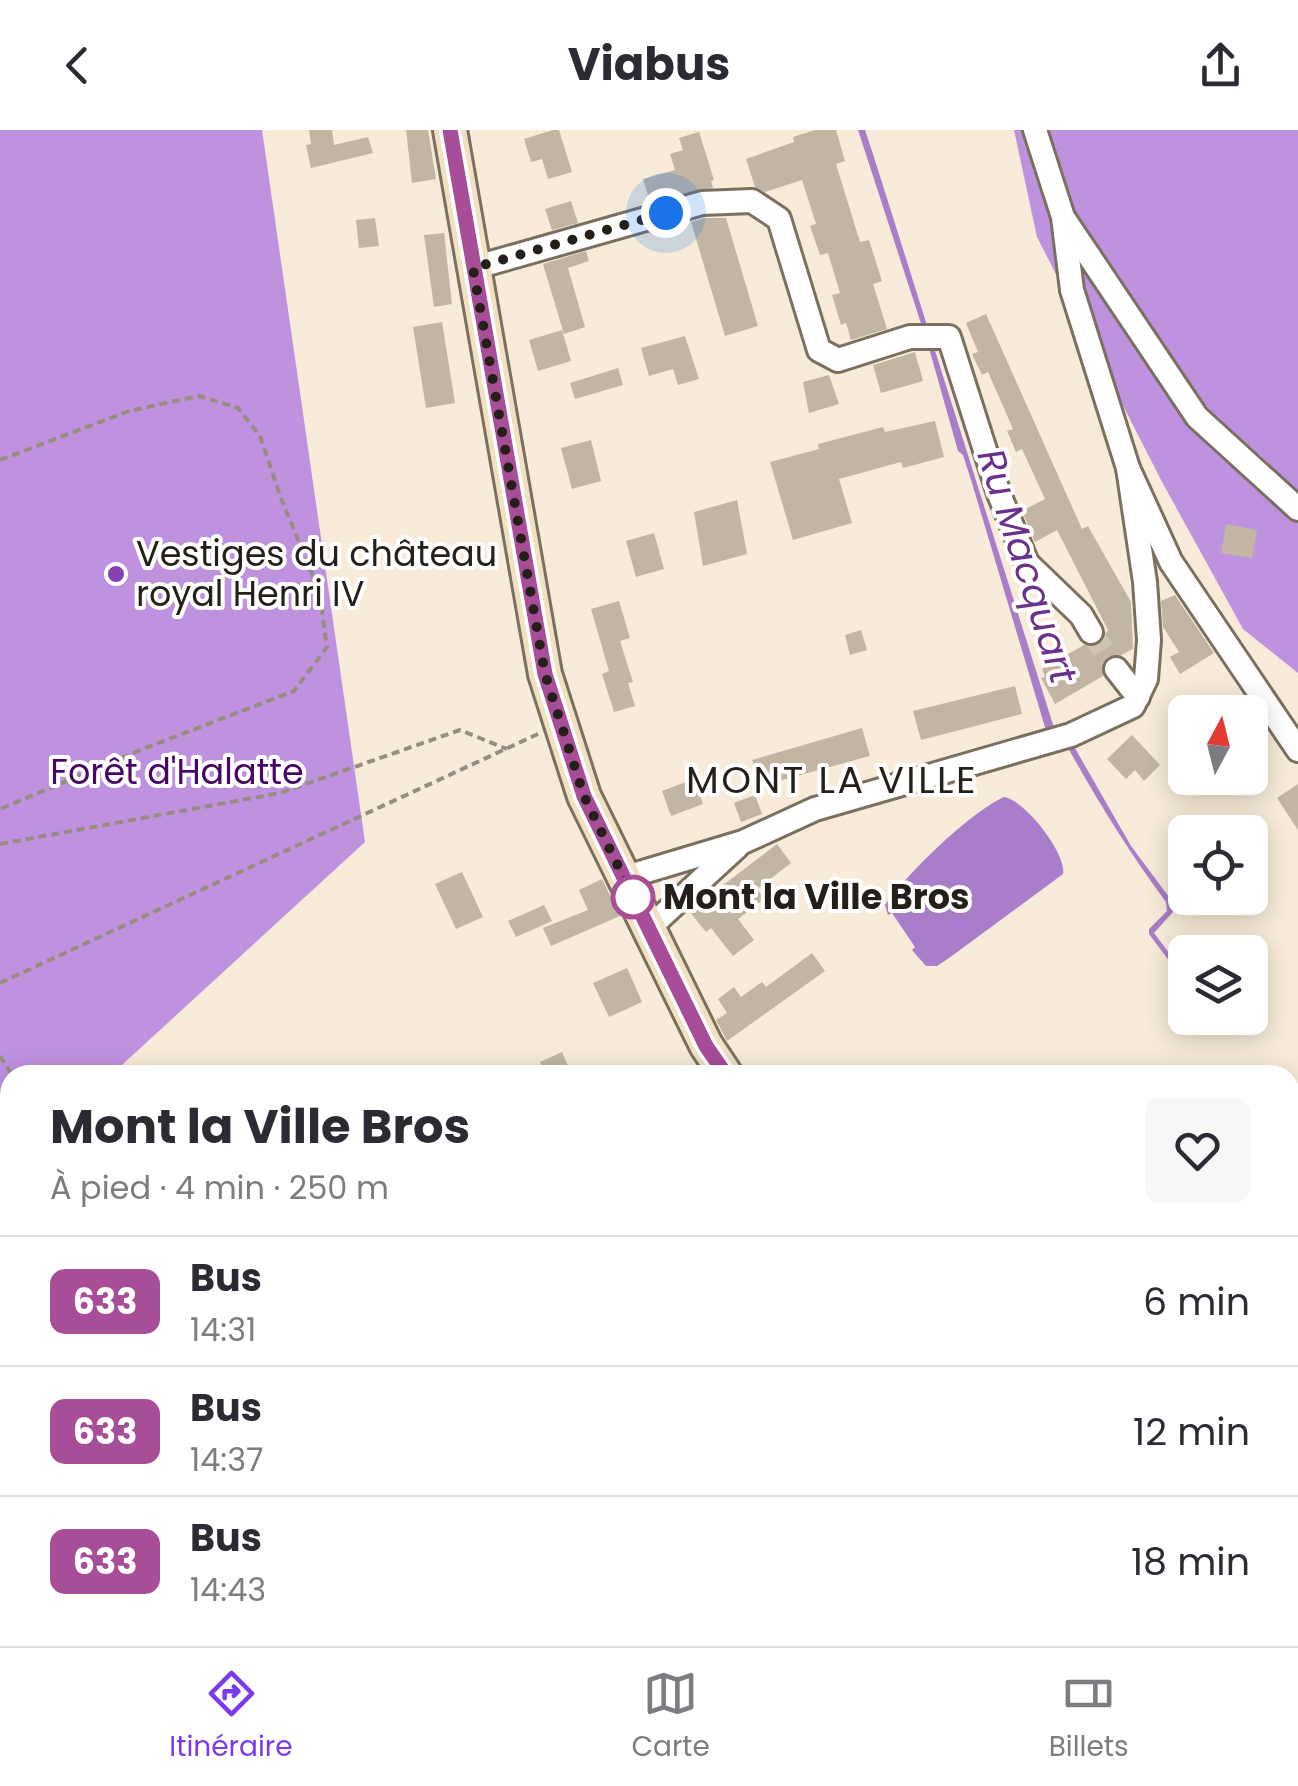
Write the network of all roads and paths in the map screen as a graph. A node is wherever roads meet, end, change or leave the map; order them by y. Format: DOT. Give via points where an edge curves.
graph roads {
  1 [pos="450,130"];
  2 [pos="1034,130"];
  3 [pos="1064,217"];
  4 [pos="473,268"];
  5 [pos="0,460"];
  6 [pos="1128,468"];
  7 [pos="1298,509"];
  8 [pos="1091,632"];
  9 [pos="1116,669"];
  10 [pos="1138,696"];
  11 [pos="561,724"];
  12 [pos="507,749"];
  13 [pos="1298,750"];
  14 [pos="0,808"];
  15 [pos="743,842"];
  16 [pos="0,844"];
  17 [pos="624,878"];
  18 [pos="648,929"];
  19 [pos="0,983"];
  20 [pos="719,1065"];
  1 -- 4 [label="street"];
  2 -- 3 [label="street"];
  3 -- 6 [label="street" via="1072,290"];
  3 -- 7 [label="street" via="1197,417"];
  4 -- 8 [label="street" via="702,202 752,201 780,219 819,350 838,360 910,337 949,337 1027,563"];
  4 -- 11 [label="street" via="545,674"];
  5 -- 14 [label="path" via="128,410 198,396 238,408 260,436 319,591 326,647 294,691"];
  6 -- 10 [label="street" via="1149,640"];
  6 -- 13 [label="street" via="1171,562"];
  9 -- 10 [label="street"];
  10 -- 15 [label="street" via="1133,706 1071,736 815,809"];
  11 -- 12 [label="path"];
  11 -- 17 [label="street" via="584,796"];
  12 -- 16 [label="path" via="460,730 280,793"];
  12 -- 19 [label="path"];
  15 -- 17 [label="street"];
  15 -- 18 [label="street"];
  17 -- 18 [label="street"];
  18 -- 20 [label="street"];
}
